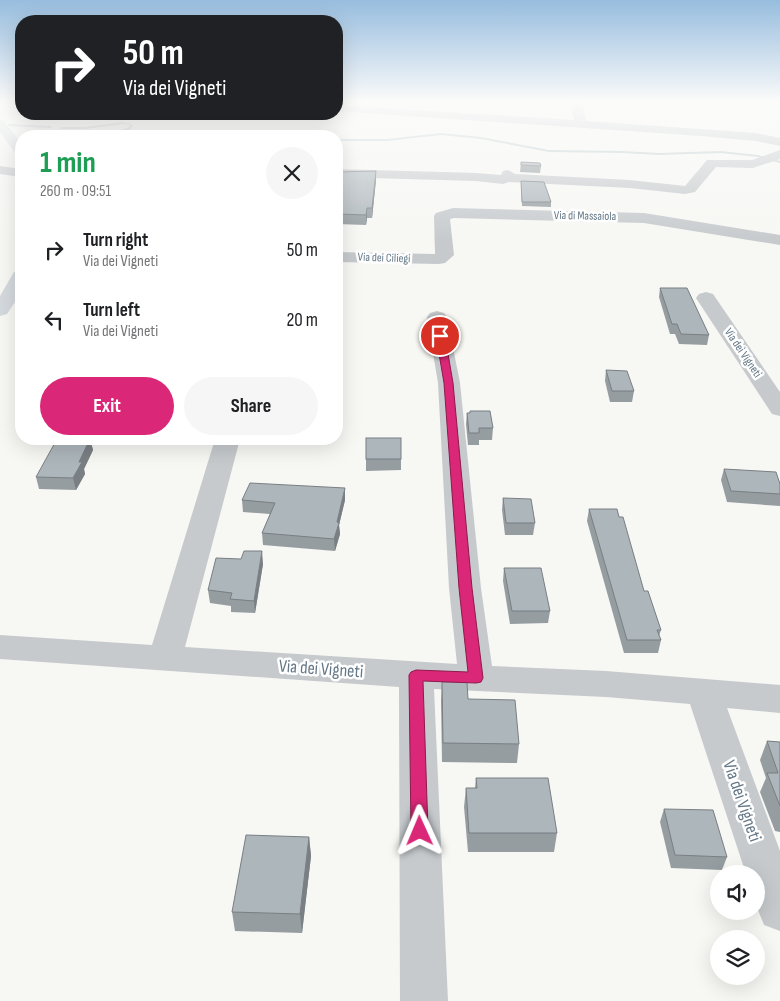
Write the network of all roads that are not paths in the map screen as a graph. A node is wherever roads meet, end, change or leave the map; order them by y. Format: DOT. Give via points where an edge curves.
graph roads {
  1 [pos="780,154"];
  2 [pos="15,169"];
  3 [pos="0,170"];
  4 [pos="15,172"];
  5 [pos="343,173"];
  6 [pos="780,240"];
  7 [pos="343,257"];
  8 [pos="432,260"];
  9 [pos="15,289"];
  10 [pos="706,298"];
  11 [pos="0,310"];
  12 [pos="437,317"];
  13 [pos="780,409"];
  14 [pos="226,445"];
  15 [pos="0,647"];
  16 [pos="165,658"];
  17 [pos="416,675"];
  18 [pos="476,678"];
  19 [pos="703,692"];
  20 [pos="780,699"];
  21 [pos="780,910"];
  22 [pos="424,1001"];
  1 -- 5 [label="street" via="751,164 712,162 690,189 685,190 567,178"];
  2 -- 3 [label="street"];
  3 -- 4 [label="street"];
  6 -- 8 [label="street, Via di Massaiola" via="644,218 453,213 445,214 442,219 444,255"];
  7 -- 8 [label="street, Via dei Ciliegi"];
  9 -- 11 [label="main road"];
  10 -- 13 [label="street, Via dei Vigneti"];
  12 -- 18 [label="street" via="449,383 465,588"];
  14 -- 16 [label="street"];
  15 -- 16 [label="street, Via dei Vigneti"];
  16 -- 17 [label="street, Via dei Vigneti"];
  17 -- 18 [label="street, Via dei Vigneti"];
  17 -- 22 [label="street"];
  18 -- 19 [label="street, Via dei Vigneti"];
  19 -- 20 [label="street, Via dei Vigneti"];
  19 -- 21 [label="street, Via dei Vigneti"];
}
